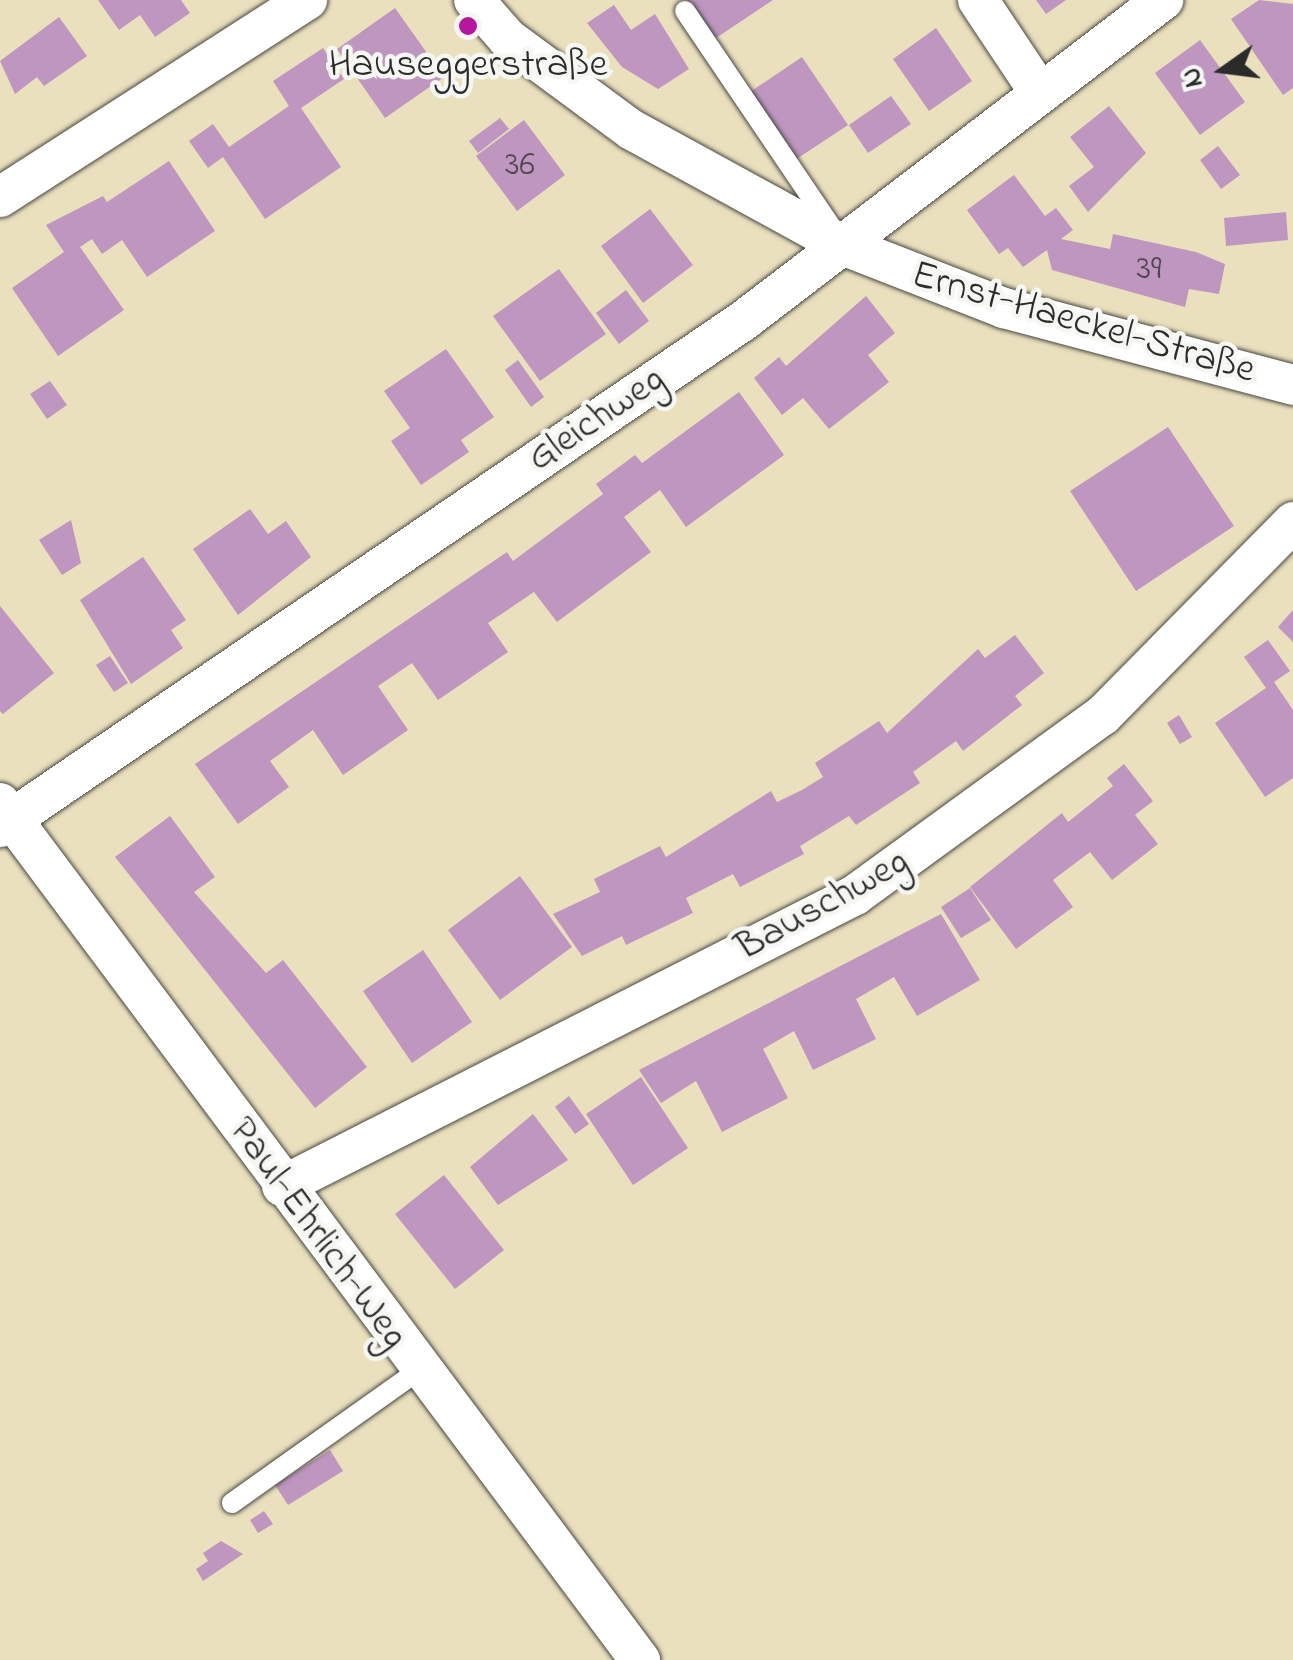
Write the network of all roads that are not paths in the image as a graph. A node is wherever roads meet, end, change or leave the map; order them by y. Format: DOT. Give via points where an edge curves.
graph roads {
  1 [pos="308,0"];
  2 [pos="474,0"];
  3 [pos="978,0"];
  4 [pos="1163,0"];
  5 [pos="685,11"];
  6 [pos="1040,93"];
  7 [pos="0,197"];
  8 [pos="842,244"];
  9 [pos="1293,385"];
  10 [pos="1293,522"];
  11 [pos="5,816"];
  12 [pos="282,1186"];
  13 [pos="418,1371"];
  14 [pos="232,1503"];
  15 [pos="640,1660"];
  1 -- 7 [label="street"];
  2 -- 8 [label="street, Ernst-Haeckel-Straße" via="520,48 632,130"];
  3 -- 6 [label="street"];
  4 -- 6 [label="street, Gleichweg"];
  5 -- 8 [label="lane"];
  6 -- 8 [label="street, Gleichweg"];
  8 -- 9 [label="street, Ernst-Haeckel-Straße" via="1004,308"];
  8 -- 11 [label="street, Gleichweg"];
  10 -- 12 [label="street, Bauschweg" via="1103,715 855,895"];
  11 -- 12 [label="street, Paul-Ehrlich-Weg"];
  12 -- 13 [label="street, Paul-Ehrlich-Weg"];
  13 -- 14 [label="lane"];
  13 -- 15 [label="street, Paul-Ehrlich-Weg"];
}
